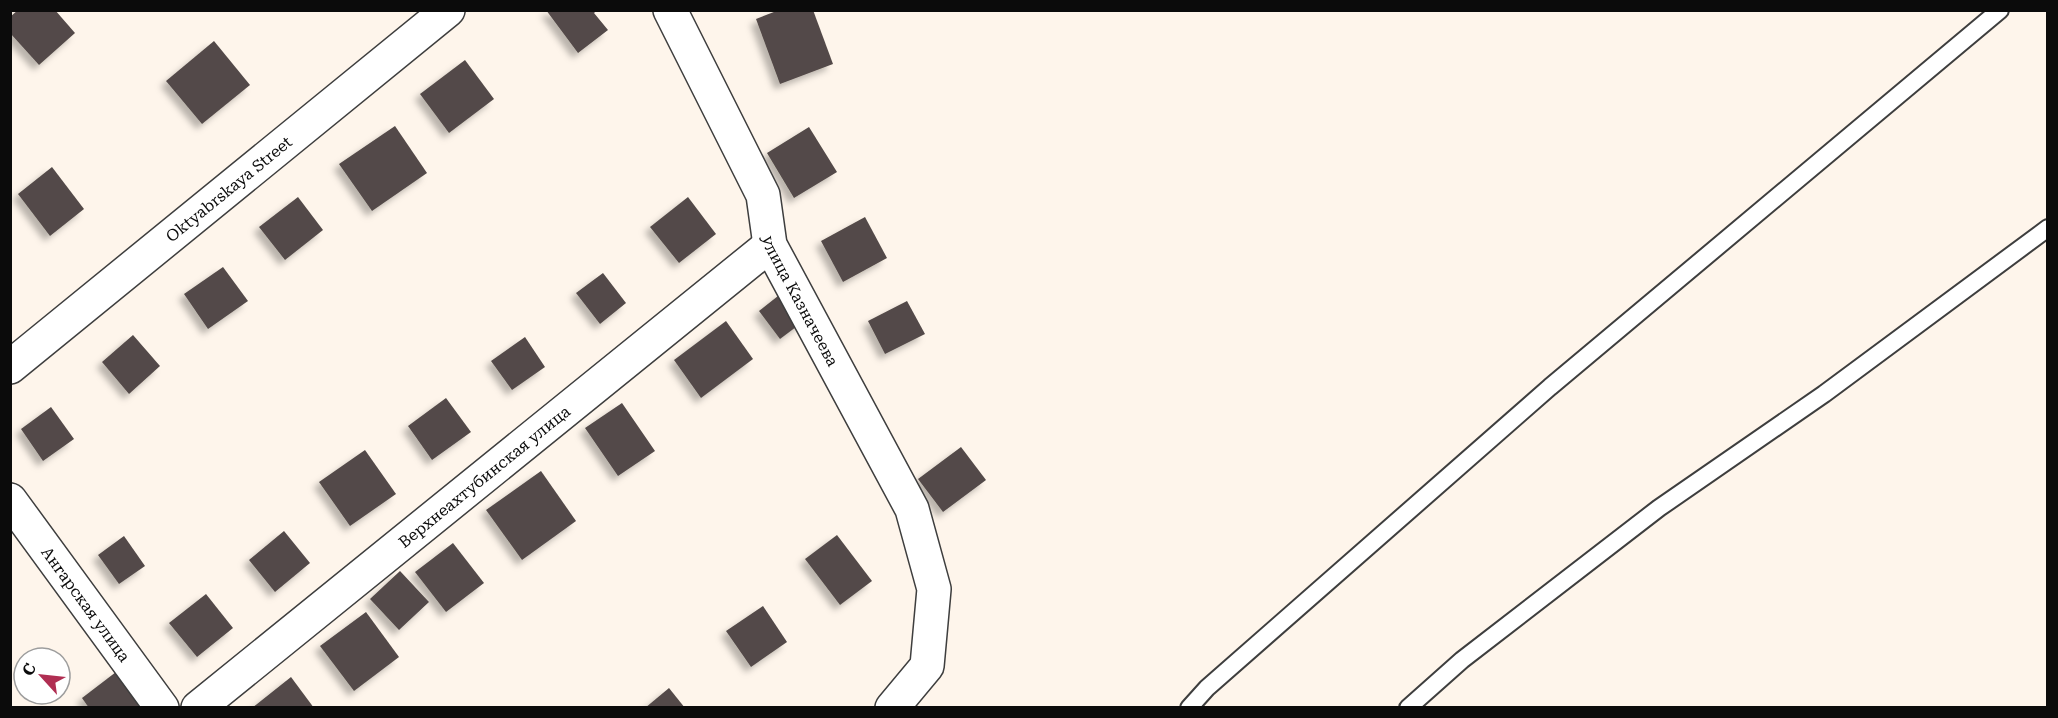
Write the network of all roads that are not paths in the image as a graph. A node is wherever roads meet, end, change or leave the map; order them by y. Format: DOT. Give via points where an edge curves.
graph roads {
  1 [pos="448,10"];
  2 [pos="670,10"];
  3 [pos="2001,10"];
  4 [pos="2048,228"];
  5 [pos="770,245"];
  6 [pos="10,367"];
  7 [pos="10,500"];
  8 [pos="162,708"];
  9 [pos="198,708"];
  10 [pos="892,708"];
  11 [pos="1189,708"];
  12 [pos="1408,708"];
  1 -- 6 [label="street, Oktyabrskaya Street"];
  2 -- 5 [label="street, улица Казначеева" via="763,195"];
  3 -- 11 [label="lane" via="1550,387"];
  4 -- 12 [label="lane" via="1824,394 1659,508 1462,660"];
  5 -- 9 [label="street, Верхнеахтубинская улица"];
  5 -- 10 [label="street, улица Казначеева" via="912,509 934,589 927,666"];
  7 -- 8 [label="street, Ангарская улица"];
}
